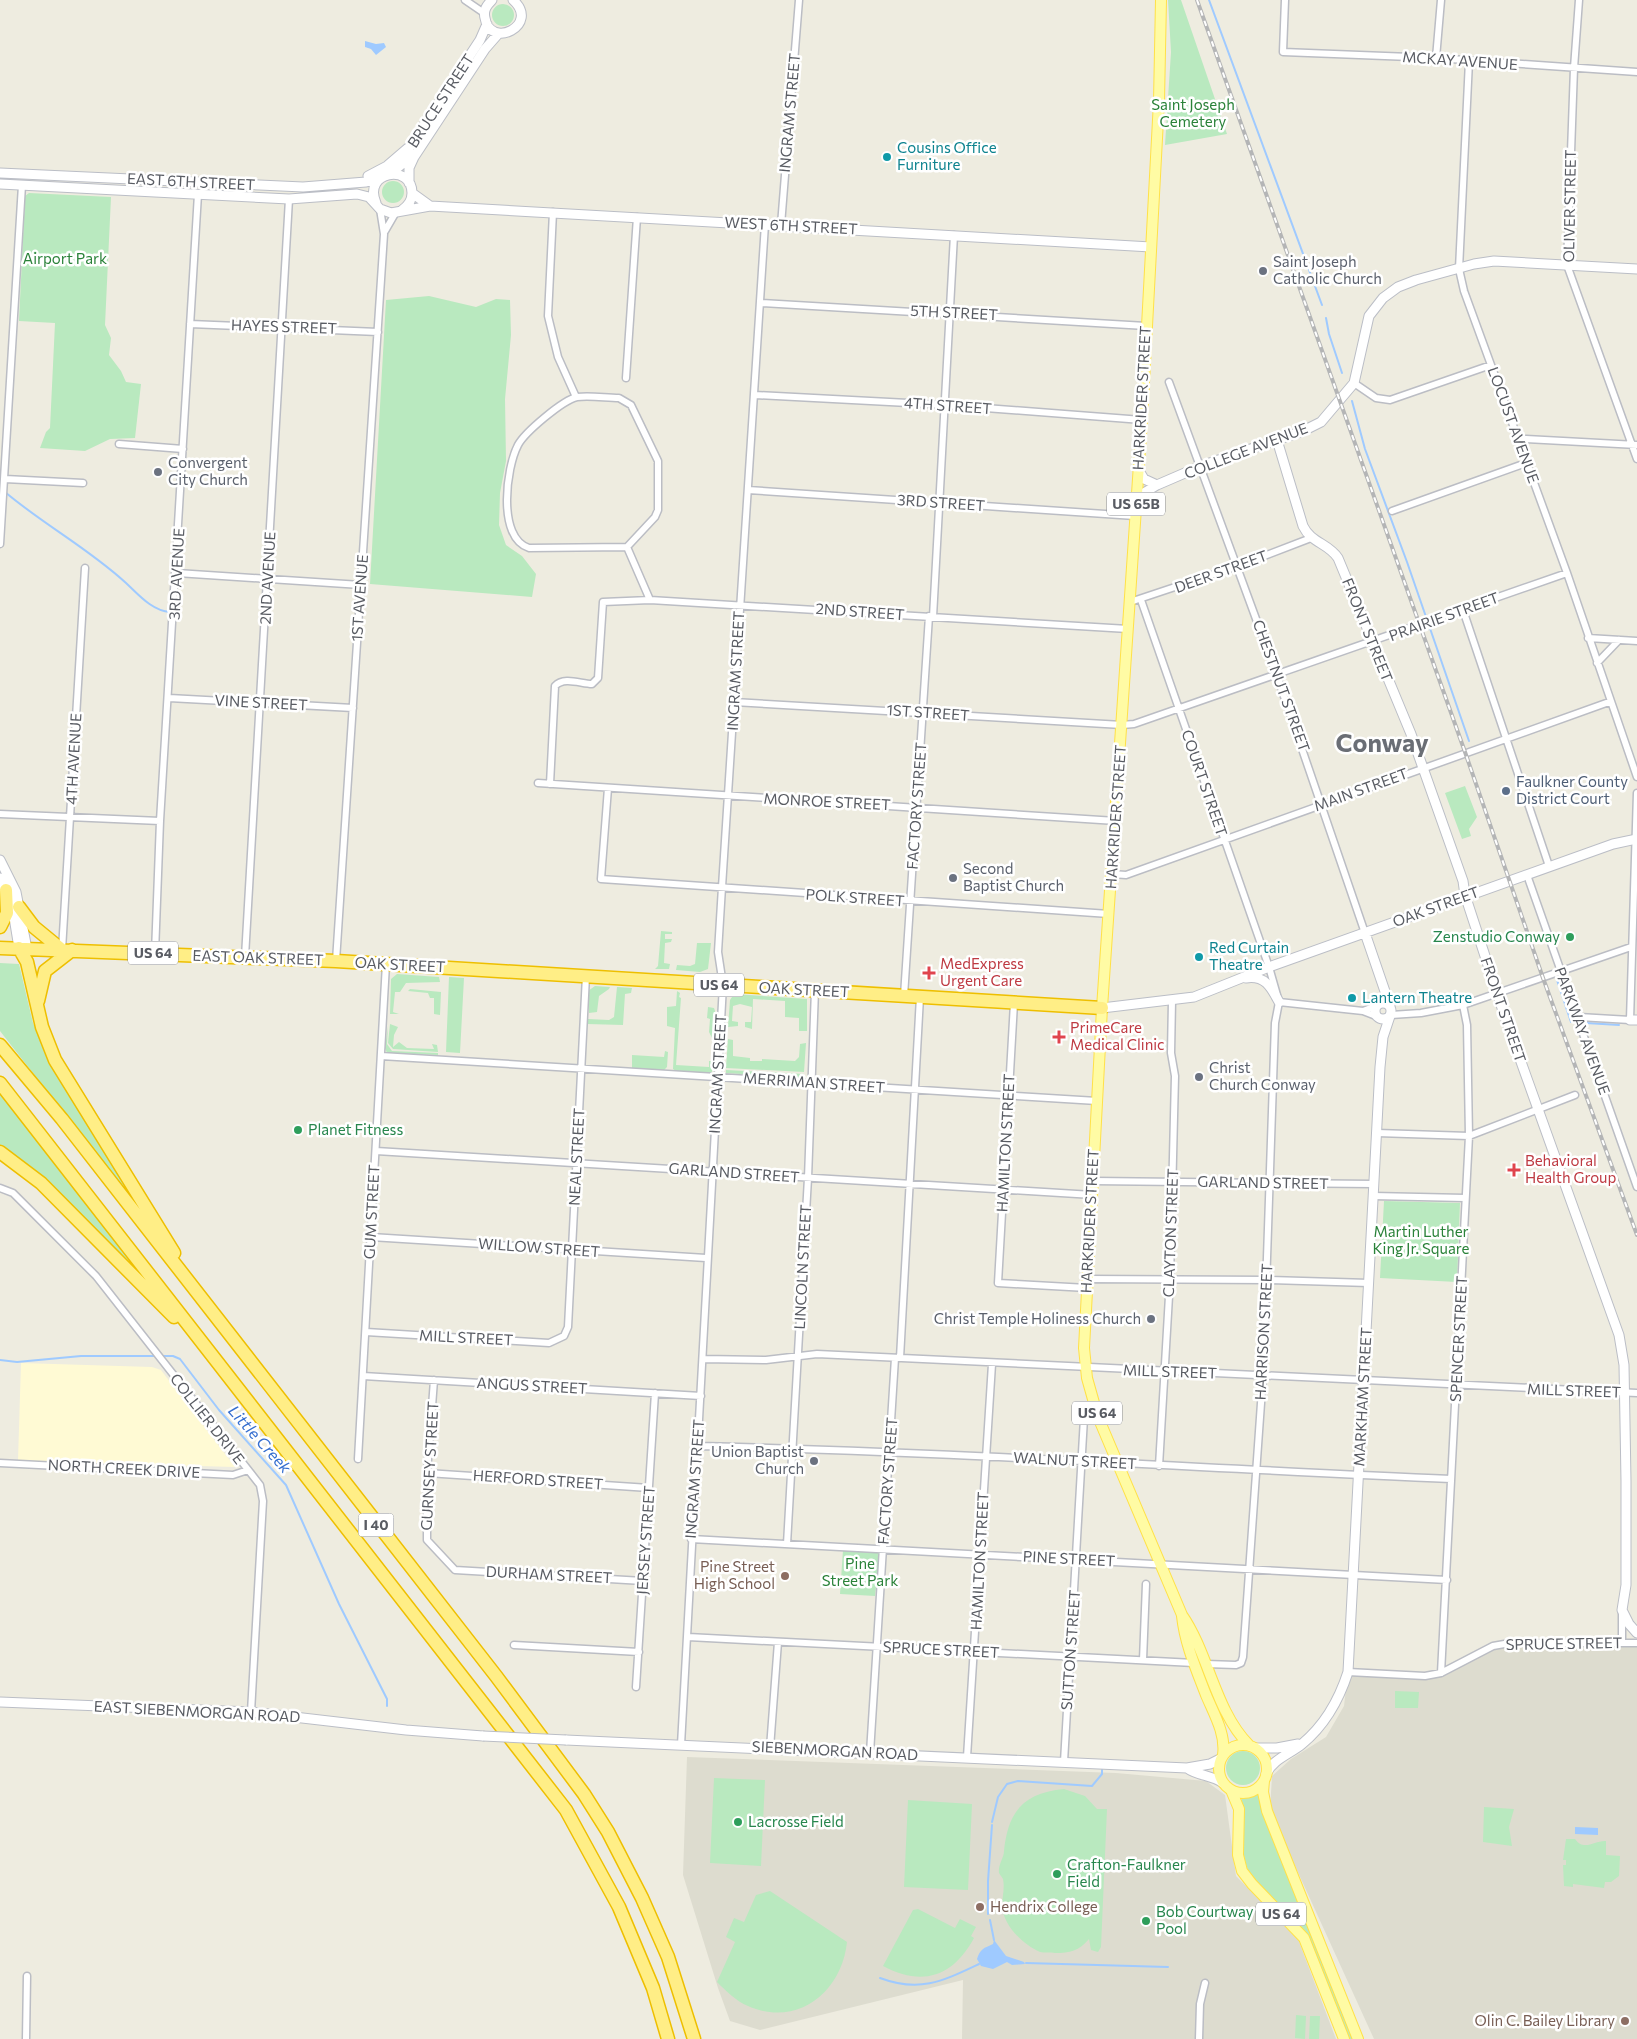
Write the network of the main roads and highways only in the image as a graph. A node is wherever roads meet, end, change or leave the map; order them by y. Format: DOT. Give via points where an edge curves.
graph roads {
  1 [pos="1160,0"];
  2 [pos="6,890"];
  3 [pos="19,907"];
  4 [pos="0,927"];
  5 [pos="0,948"];
  6 [pos="23,948"];
  7 [pos="67,950"];
  8 [pos="336,961"];
  9 [pos="37,1006"];
  10 [pos="1102,1008"];
  11 [pos="0,1045"];
  12 [pos="0,1083"];
  13 [pos="0,1152"];
  14 [pos="212,1313"];
  15 [pos="214,1358"];
  16 [pos="1182,1616"];
  17 [pos="1252,1747"];
  18 [pos="1221,1757"];
  19 [pos="1265,1778"];
  20 [pos="1227,1787"];
  21 [pos="668,2039"];
  22 [pos="694,2039"];
  23 [pos="1344,2039"];
  24 [pos="1358,2039"];
  1 -- 10 [label="main road, HARKRIDER STREET / US 65B" via="1160,92 1142,420"];
  2 -- 4 [label="highway" via="7,913"];
  3 -- 7 [label="highway" via="34,927"];
  5 -- 6 [label="highway, EAST OAK STREET / US 64"];
  6 -- 7 [label="highway, EAST OAK STREET / US 64"];
  6 -- 9 [label="highway"];
  7 -- 8 [label="highway, EAST OAK STREET / US 64"];
  7 -- 9 [label="highway" via="45,971"];
  8 -- 10 [label="highway, OAK STREET / US 64"];
  9 -- 14 [label="highway" via="47,1044 62,1072"];
  10 -- 16 [label="main road, HARKRIDER STREET / US 64" via="1084,1322 1086,1368 1090,1392 1117,1464"];
  11 -- 14 [label="highway, I 40" via="62,1119"];
  12 -- 15 [label="highway, I 40"];
  13 -- 15 [label="highway" via="48,1190"];
  14 -- 22 [label="highway, I 40" via="496,1676 584,1794 642,1898 668,1957"];
  15 -- 21 [label="highway, I 40" via="566,1810 619,1907 653,1988"];
  16 -- 17 [label="main road, HARKRIDER STREET / US 64" via="1193,1631 1234,1725"];
  16 -- 18 [label="main road, HARKRIDER STREET / US 64" via="1194,1664 1223,1735"];
  17 -- 18 [label="main road" via="1236,1746"];
  17 -- 19 [label="main road" via="1265,1759"];
  18 -- 20 [label="main road" via="1218,1770"];
  19 -- 20 [label="main road" via="1256,1790 1248,1793"];
  19 -- 24 [label="main road, US 64" via="1263,1792 1267,1811"];
  20 -- 23 [label="main road, US 64" via="1239,1810 1238,1854 1242,1871 1304,1938"];
}
